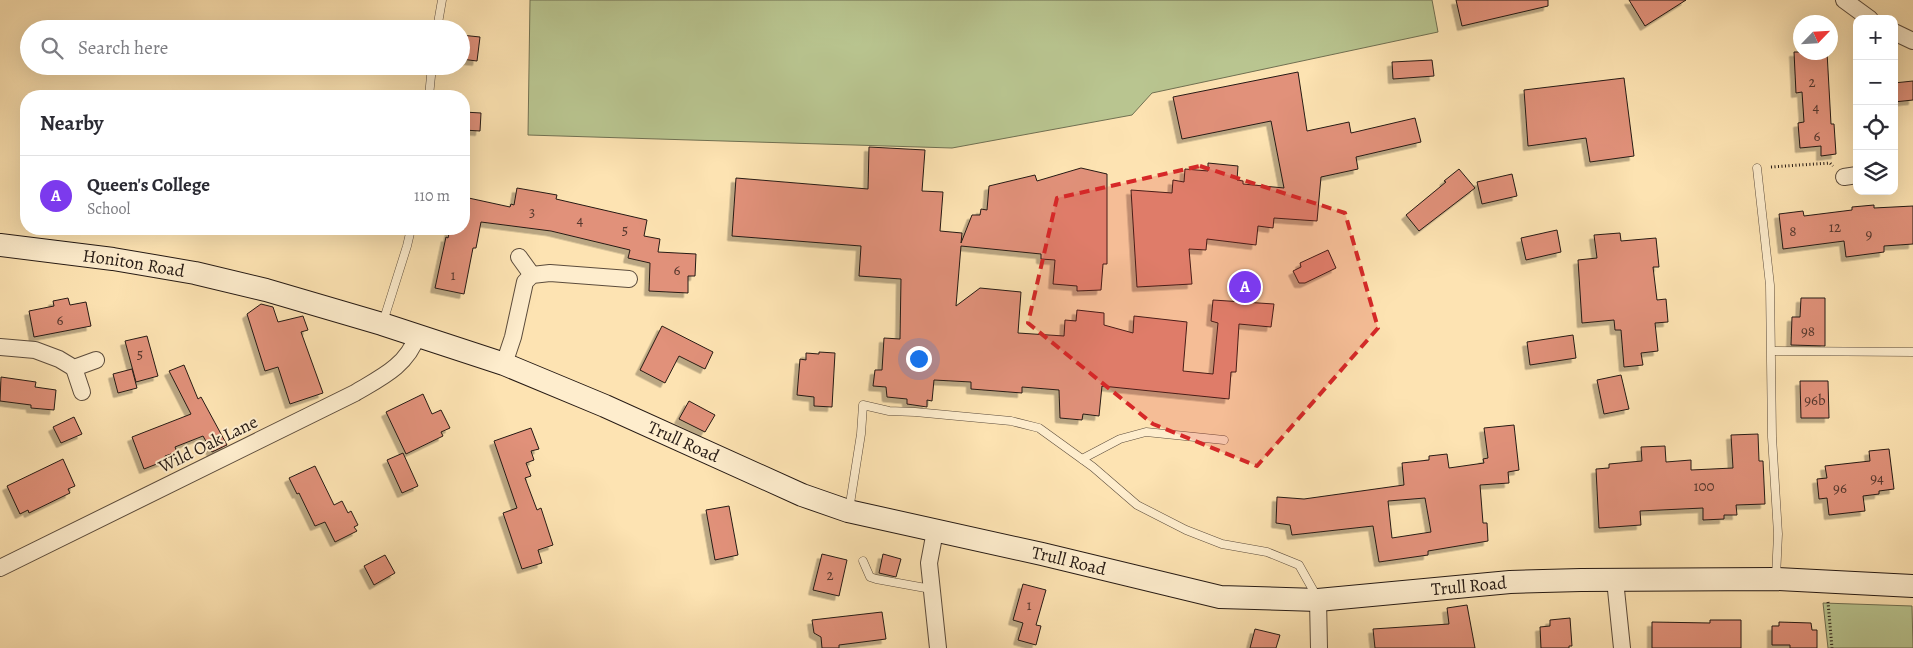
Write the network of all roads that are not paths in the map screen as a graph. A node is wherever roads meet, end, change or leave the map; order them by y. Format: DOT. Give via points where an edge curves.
graph roads {
  1 [pos="442,0"];
  2 [pos="1844,0"];
  3 [pos="1865,15"];
  4 [pos="439,20"];
  5 [pos="1898,34"];
  6 [pos="1913,41"];
  7 [pos="431,75"];
  8 [pos="430,90"];
  9 [pos="1757,168"];
  10 [pos="410,235"];
  11 [pos="0,245"];
  12 [pos="520,258"];
  13 [pos="532,276"];
  14 [pos="629,279"];
  15 [pos="266,290"];
  16 [pos="382,324"];
  17 [pos="417,336"];
  18 [pos="0,348"];
  19 [pos="1772,351"];
  20 [pos="1913,352"];
  21 [pos="96,360"];
  22 [pos="504,364"];
  23 [pos="74,368"];
  24 [pos="82,392"];
  25 [pos="1224,440"];
  26 [pos="1082,459"];
  27 [pos="848,512"];
  28 [pos="935,531"];
  29 [pos="863,561"];
  30 [pos="0,568"];
  31 [pos="1776,579"];
  32 [pos="1615,580"];
  33 [pos="1913,586"];
  34 [pos="931,589"];
  35 [pos="1318,600"];
  36 [pos="938,648"];
  37 [pos="1319,648"];
  38 [pos="1622,648"];
  1 -- 4 [label="lane"];
  2 -- 3 [label="street"];
  5 -- 6 [label="street"];
  7 -- 8 [label="lane"];
  9 -- 19 [label="lane" via="1770,284"];
  10 -- 16 [label="lane"];
  11 -- 15 [label="street, Honiton Road" via="196,273"];
  12 -- 13 [label="street"];
  13 -- 14 [label="street" via="550,273"];
  13 -- 22 [label="street" via="525,282"];
  15 -- 16 [label="street, Trull Road"];
  16 -- 17 [label="street, Trull Road"];
  17 -- 22 [label="street, Trull Road"];
  17 -- 30 [label="street, Wild Oak Lane" via="407,357 389,373 355,393"];
  18 -- 23 [label="street" via="35,350"];
  19 -- 20 [label="lane"];
  19 -- 31 [label="lane" via="1772,438 1778,534"];
  21 -- 23 [label="street"];
  22 -- 27 [label="street, Trull Road" via="605,406 802,496"];
  23 -- 24 [label="street"];
  25 -- 26 [label="lane" via="1146,432 1120,439"];
  26 -- 27 [label="lane" via="1039,428 1011,421 889,412 863,405"];
  26 -- 35 [label="lane" via="1137,505 1186,530 1222,544 1267,552 1299,565"];
  27 -- 28 [label="street, Trull Road"];
  28 -- 34 [label="street" via="929,562"];
  28 -- 35 [label="street, Trull Road" via="1220,596"];
  29 -- 34 [label="lane" via="870,577"];
  31 -- 32 [label="street, Trull Road"];
  31 -- 33 [label="street, Trull Road"];
  32 -- 35 [label="street, Trull Road" via="1510,582"];
  32 -- 38 [label="street"];
  34 -- 36 [label="street"];
  35 -- 37 [label="street"];
}
